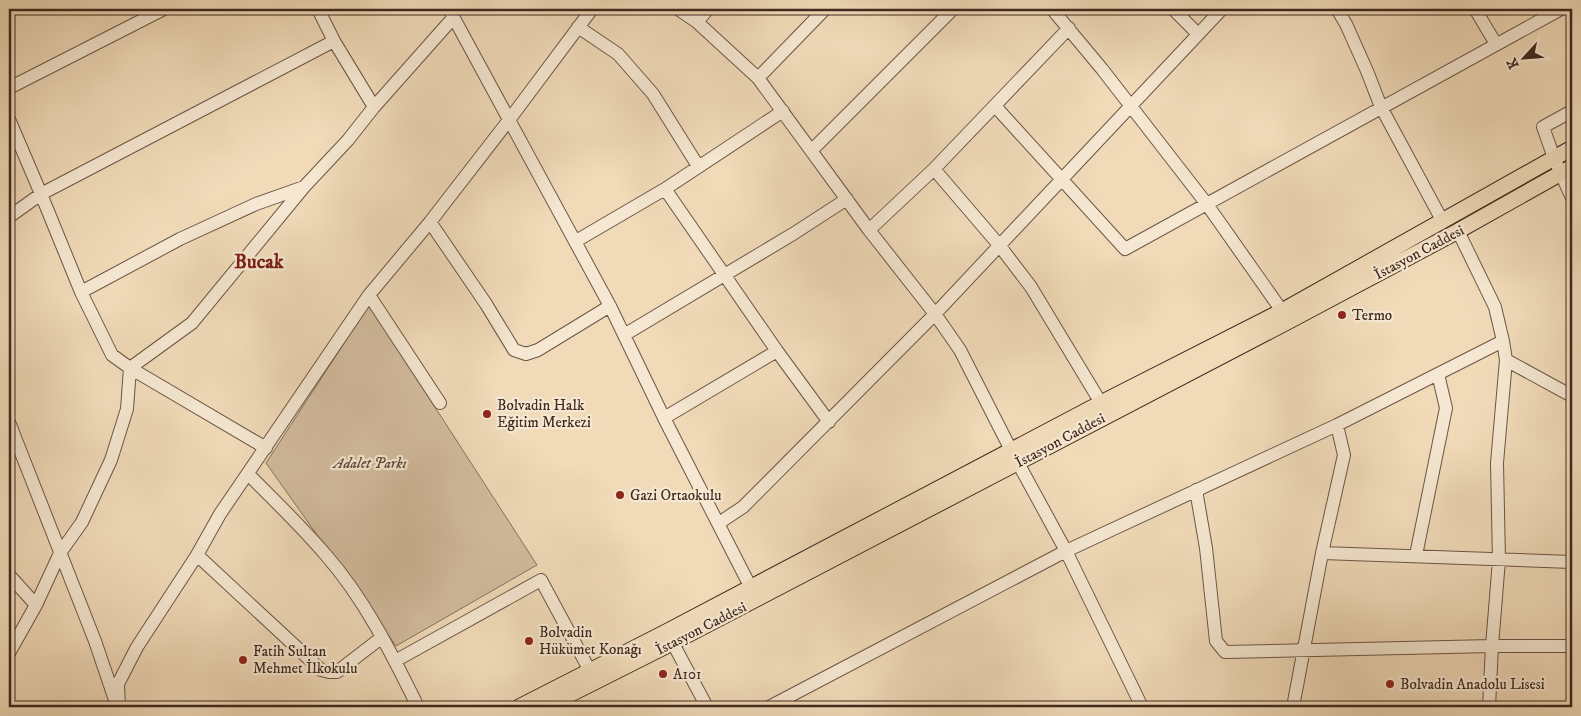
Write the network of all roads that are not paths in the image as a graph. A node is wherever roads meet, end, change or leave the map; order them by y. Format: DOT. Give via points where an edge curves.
graph roads {
  1 [pos="164,9"];
  2 [pos="318,9"];
  3 [pos="592,9"];
  4 [pos="678,9"];
  5 [pos="708,9"];
  6 [pos="825,9"];
  7 [pos="952,9"];
  8 [pos="1052,9"];
  9 [pos="1173,9"];
  10 [pos="1222,9"];
  11 [pos="1337,9"];
  12 [pos="1475,9"];
  13 [pos="1561,9"];
  14 [pos="451,13"];
  15 [pos="697,22"];
  16 [pos="578,27"];
  17 [pos="1069,28"];
  18 [pos="1198,34"];
  19 [pos="334,40"];
  20 [pos="1496,44"];
  21 [pos="758,78"];
  22 [pos="9,88"];
  23 [pos="374,106"];
  24 [pos="995,106"];
  25 [pos="1130,106"];
  26 [pos="1381,107"];
  27 [pos="1572,111"];
  28 [pos="783,112"];
  29 [pos="9,119"];
  30 [pos="509,120"];
  31 [pos="1572,148"];
  32 [pos="812,150"];
  33 [pos="1554,158"];
  34 [pos="698,166"];
  35 [pos="934,169"];
  36 [pos="1567,170"];
  37 [pos="1060,180"];
  38 [pos="304,188"];
  39 [pos="665,189"];
  40 [pos="42,194"];
  41 [pos="1572,198"];
  42 [pos="847,199"];
  43 [pos="1206,203"];
  44 [pos="9,217"];
  45 [pos="430,222"];
  46 [pos="1443,222"];
  47 [pos="869,230"];
  48 [pos="1458,231"];
  49 [pos="576,241"];
  50 [pos="999,245"];
  51 [pos="724,275"];
  52 [pos="81,292"];
  53 [pos="369,296"];
  54 [pos="610,306"];
  55 [pos="1282,311"];
  56 [pos="935,314"];
  57 [pos="624,335"];
  58 [pos="1503,341"];
  59 [pos="777,351"];
  60 [pos="1506,360"];
  61 [pos="130,368"];
  62 [pos="1438,374"];
  63 [pos="1572,396"];
  64 [pos="440,403"];
  65 [pos="1101,403"];
  66 [pos="664,418"];
  67 [pos="9,422"];
  68 [pos="829,422"];
  69 [pos="1337,425"];
  70 [pos="266,448"];
  71 [pos="1015,456"];
  72 [pos="248,474"];
  73 [pos="1196,490"];
  74 [pos="719,523"];
  75 [pos="1066,551"];
  76 [pos="60,553"];
  77 [pos="1322,553"];
  78 [pos="197,555"];
  79 [pos="1416,556"];
  80 [pos="1499,560"];
  81 [pos="1572,562"];
  82 [pos="9,575"];
  83 [pos="750,586"];
  84 [pos="36,604"];
  85 [pos="382,638"];
  86 [pos="669,638"];
  87 [pos="95,641"];
  88 [pos="1492,646"];
  89 [pos="1572,646"];
  90 [pos="1303,651"];
  91 [pos="9,653"];
  92 [pos="395,661"];
  93 [pos="590,671"];
  94 [pos="118,684"];
  95 [pos="118,707"];
  96 [pos="130,707"];
  97 [pos="418,707"];
  98 [pos="519,707"];
  99 [pos="545,707"];
  100 [pos="707,707"];
  101 [pos="769,707"];
  102 [pos="1141,707"];
  103 [pos="1293,707"];
  104 [pos="1489,707"];
  1 -- 22 [label="street"];
  2 -- 19 [label="street"];
  3 -- 16 [label="street"];
  4 -- 15 [label="street"];
  5 -- 15 [label="street"];
  6 -- 21 [label="street"];
  7 -- 32 [label="street"];
  8 -- 17 [label="street"];
  9 -- 18 [label="street"];
  10 -- 18 [label="street"];
  11 -- 26 [label="street"];
  12 -- 20 [label="street"];
  13 -- 20 [label="street"];
  14 -- 23 [label="street"];
  14 -- 30 [label="street"];
  15 -- 21 [label="street"];
  16 -- 30 [label="street"];
  16 -- 34 [label="street" via="618,54 628,65 653,94"];
  17 -- 24 [label="street"];
  17 -- 25 [label="street"];
  18 -- 25 [label="street"];
  19 -- 23 [label="street"];
  19 -- 40 [label="street"];
  20 -- 26 [label="street"];
  21 -- 28 [label="street"];
  23 -- 38 [label="street"];
  24 -- 35 [label="street"];
  24 -- 37 [label="street"];
  25 -- 37 [label="street"];
  25 -- 43 [label="street"];
  26 -- 43 [label="street"];
  26 -- 46 [label="street"];
  27 -- 33 [label="street" via="1543,127"];
  28 -- 32 [label="street"];
  28 -- 34 [label="street"];
  29 -- 40 [label="street"];
  30 -- 45 [label="street"];
  30 -- 49 [label="street"];
  31 -- 33 [label="main road"];
  32 -- 42 [label="street"];
  33 -- 36 [label="street"];
  33 -- 46 [label="main road"];
  34 -- 39 [label="street"];
  35 -- 47 [label="street"];
  35 -- 50 [label="street"];
  36 -- 41 [label="street"];
  36 -- 48 [label="main road, İstasyon Caddesi"];
  37 -- 43 [label="street" via="1125,249"];
  37 -- 50 [label="street"];
  38 -- 52 [label="street" via="256,204 180,239"];
  38 -- 61 [label="street" via="192,323"];
  39 -- 49 [label="street"];
  39 -- 51 [label="street"];
  40 -- 44 [label="street"];
  40 -- 52 [label="street"];
  42 -- 47 [label="street"];
  42 -- 51 [label="street"];
  43 -- 55 [label="street"];
  45 -- 53 [label="street"];
  45 -- 54 [label="street" via="514,350 526,354 538,350"];
  46 -- 55 [label="main road"];
  47 -- 56 [label="street"];
  48 -- 58 [label="street" via="1495,307"];
  48 -- 71 [label="main road, İstasyon Caddesi"];
  49 -- 54 [label="street"];
  50 -- 56 [label="street"];
  50 -- 65 [label="street" via="1031,287"];
  51 -- 57 [label="street"];
  51 -- 59 [label="street"];
  52 -- 61 [label="street" via="112,355"];
  53 -- 64 [label="street"];
  53 -- 70 [label="street"];
  54 -- 57 [label="street"];
  55 -- 65 [label="main road"];
  56 -- 68 [label="street"];
  56 -- 71 [label="street" via="960,350"];
  57 -- 66 [label="street"];
  58 -- 60 [label="street"];
  58 -- 62 [label="street"];
  59 -- 66 [label="street"];
  59 -- 68 [label="street"];
  60 -- 63 [label="street"];
  60 -- 80 [label="street" via="1497,463"];
  61 -- 70 [label="street"];
  61 -- 76 [label="street" via="127,409 110,460 82,522"];
  62 -- 69 [label="street"];
  62 -- 79 [label="street" via="1446,408"];
  65 -- 71 [label="main road"];
  66 -- 74 [label="street"];
  67 -- 76 [label="street"];
  68 -- 74 [label="street" via="743,507"];
  69 -- 73 [label="street"];
  69 -- 77 [label="street" via="1344,455"];
  70 -- 72 [label="street"];
  71 -- 75 [label="street"];
  71 -- 83 [label="main road"];
  71 -- 86 [label="main road, İstasyon Caddesi"];
  72 -- 78 [label="street"];
  72 -- 85 [label="street" via="327,555"];
  73 -- 75 [label="street"];
  73 -- 90 [label="street" via="1216,642 1225,652"];
  74 -- 83 [label="street"];
  75 -- 101 [label="street"];
  75 -- 102 [label="street"];
  76 -- 84 [label="street"];
  76 -- 87 [label="street"];
  77 -- 79 [label="street"];
  77 -- 90 [label="street"];
  78 -- 85 [label="street" via="321,670 337,672"];
  78 -- 94 [label="street"];
  79 -- 80 [label="street"];
  80 -- 81 [label="street"];
  80 -- 88 [label="street"];
  82 -- 84 [label="street"];
  83 -- 86 [label="main road"];
  84 -- 91 [label="street"];
  85 -- 92 [label="street"];
  86 -- 93 [label="main road"];
  86 -- 99 [label="main road, İstasyon Caddesi"];
  86 -- 100 [label="street"];
  87 -- 94 [label="street"];
  87 -- 95 [label="street"];
  88 -- 89 [label="street"];
  88 -- 90 [label="street"];
  88 -- 104 [label="street"];
  90 -- 103 [label="street"];
  92 -- 93 [label="street" via="540,580"];
  92 -- 97 [label="street"];
  93 -- 98 [label="main road"];
  94 -- 95 [label="street"];
  94 -- 96 [label="street"];
}
